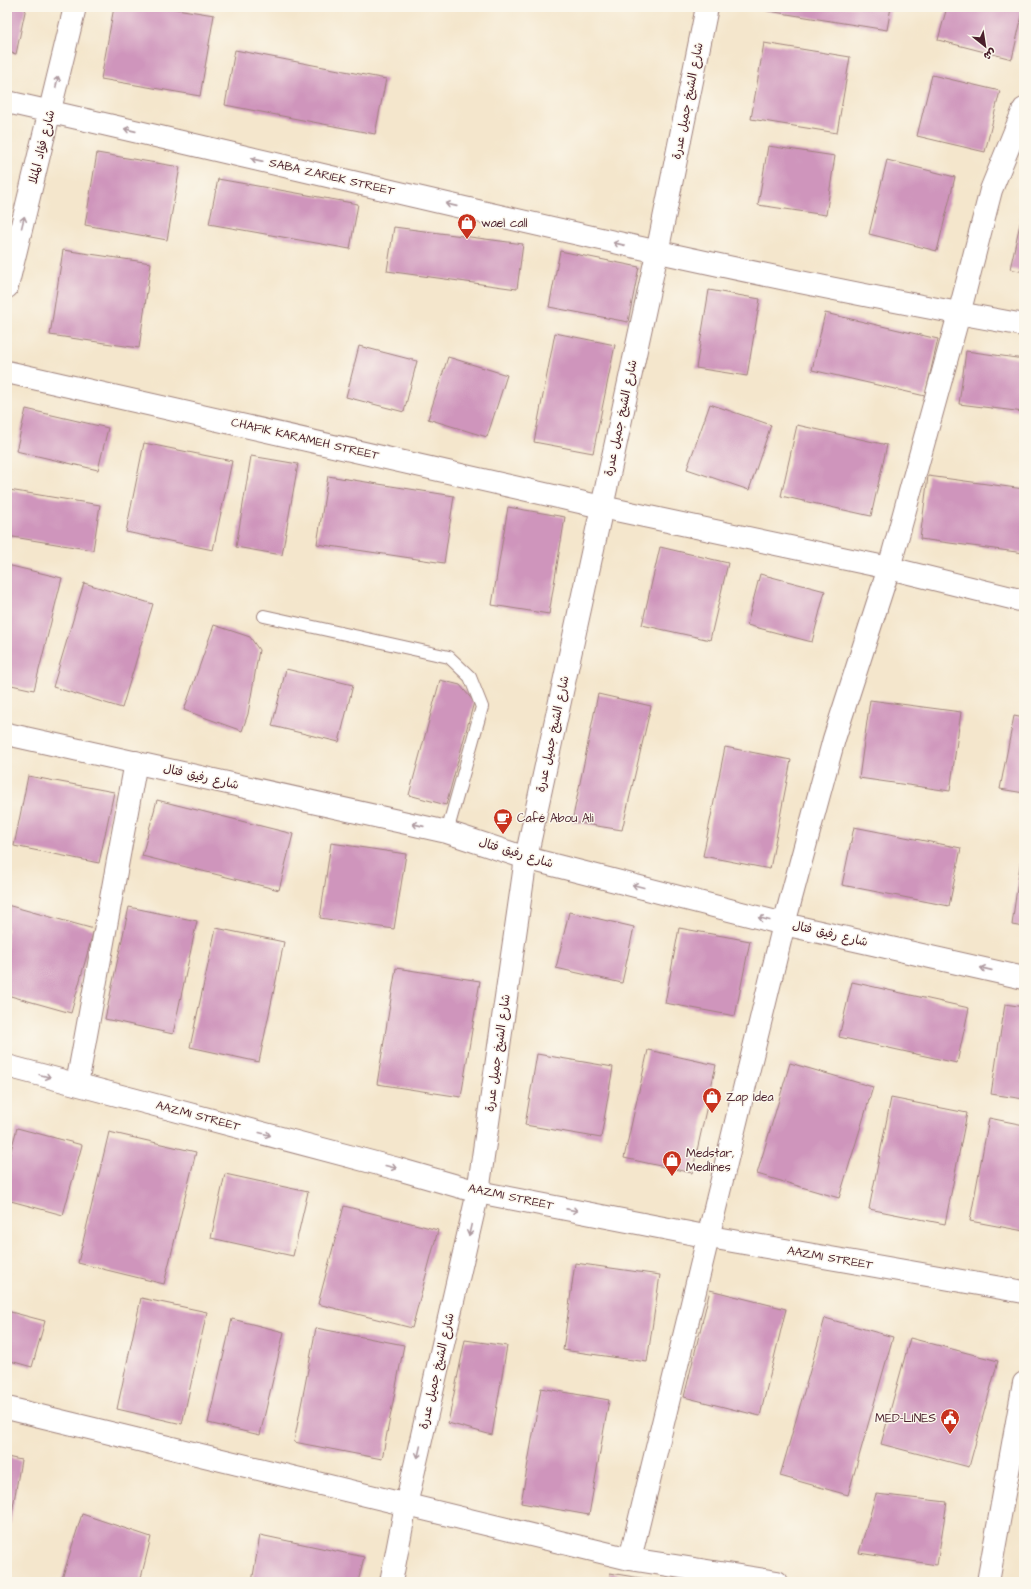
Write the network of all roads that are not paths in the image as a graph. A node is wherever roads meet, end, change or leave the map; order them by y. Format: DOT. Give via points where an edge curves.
graph roads {
  1 [pos="75,7"];
  2 [pos="707,7"];
  3 [pos="7,102"];
  4 [pos="1024,110"];
  5 [pos="51,112"];
  6 [pos="657,253"];
  7 [pos="7,287"];
  8 [pos="959,314"];
  9 [pos="1024,325"];
  10 [pos="7,372"];
  11 [pos="602,507"];
  12 [pos="889,568"];
  13 [pos="1024,601"];
  14 [pos="264,616"];
  15 [pos="7,734"];
  16 [pos="136,762"];
  17 [pos="447,832"];
  18 [pos="526,858"];
  19 [pos="784,924"];
  20 [pos="1024,978"];
  21 [pos="7,1066"];
  22 [pos="77,1084"];
  23 [pos="478,1192"];
  24 [pos="710,1237"];
  25 [pos="1024,1292"];
  26 [pos="1024,1383"];
  27 [pos="7,1408"];
  28 [pos="406,1505"];
  29 [pos="630,1559"];
  30 [pos="391,1582"];
  31 [pos="777,1582"];
  32 [pos="988,1582"];
  5 -- 1 [label="street, شارع فؤاد المنلا, one-way"];
  2 -- 6 [label="street, شارع الشيخ جميل عدرة"];
  3 -- 5 [label="street, SABA ZARIEK STREET"];
  4 -- 8 [label="street" via="991,190"];
  6 -- 5 [label="street, SABA ZARIEK STREET, one-way"];
  7 -- 5 [label="street, شارع فؤاد المنلا, one-way"];
  6 -- 8 [label="street, SABA ZARIEK STREET"];
  6 -- 11 [label="street, شارع الشيخ جميل عدرة"];
  8 -- 9 [label="street, SABA ZARIEK STREET"];
  8 -- 12 [label="street"];
  10 -- 11 [label="street, CHAFIK KARAMEH STREET"];
  11 -- 12 [label="street, CHAFIK KARAMEH STREET"];
  11 -- 18 [label="street, شارع الشيخ جميل عدرة"];
  12 -- 13 [label="street, CHAFIK KARAMEH STREET"];
  12 -- 19 [label="street" via="834,739"];
  14 -- 17 [label="lane" via="449,657 470,677 482,707"];
  15 -- 16 [label="street, شارع رفيق فتال"];
  17 -- 16 [label="street, شارع رفيق فتال, one-way"];
  16 -- 22 [label="street"];
  17 -- 18 [label="street, شارع رفيق فتال"];
  19 -- 18 [label="street, شارع رفيق فتال, one-way"];
  18 -- 23 [label="street, شارع الشيخ جميل عدرة"];
  20 -- 19 [label="street, شارع رفيق فتال, one-way"];
  19 -- 24 [label="street"];
  21 -- 22 [label="street, AAZMI STREET, one-way"];
  22 -- 23 [label="street, AAZMI STREET, one-way"];
  23 -- 24 [label="street, AAZMI STREET, one-way"];
  23 -- 28 [label="street, شارع الشيخ جميل عدرة, one-way"];
  24 -- 25 [label="street, AAZMI STREET"];
  24 -- 29 [label="street"];
  26 -- 32 [label="street"];
  27 -- 28 [label="street"];
  28 -- 29 [label="street"];
  28 -- 30 [label="street, شارع الشيخ جميل عدرة"];
  29 -- 31 [label="street"];
}
